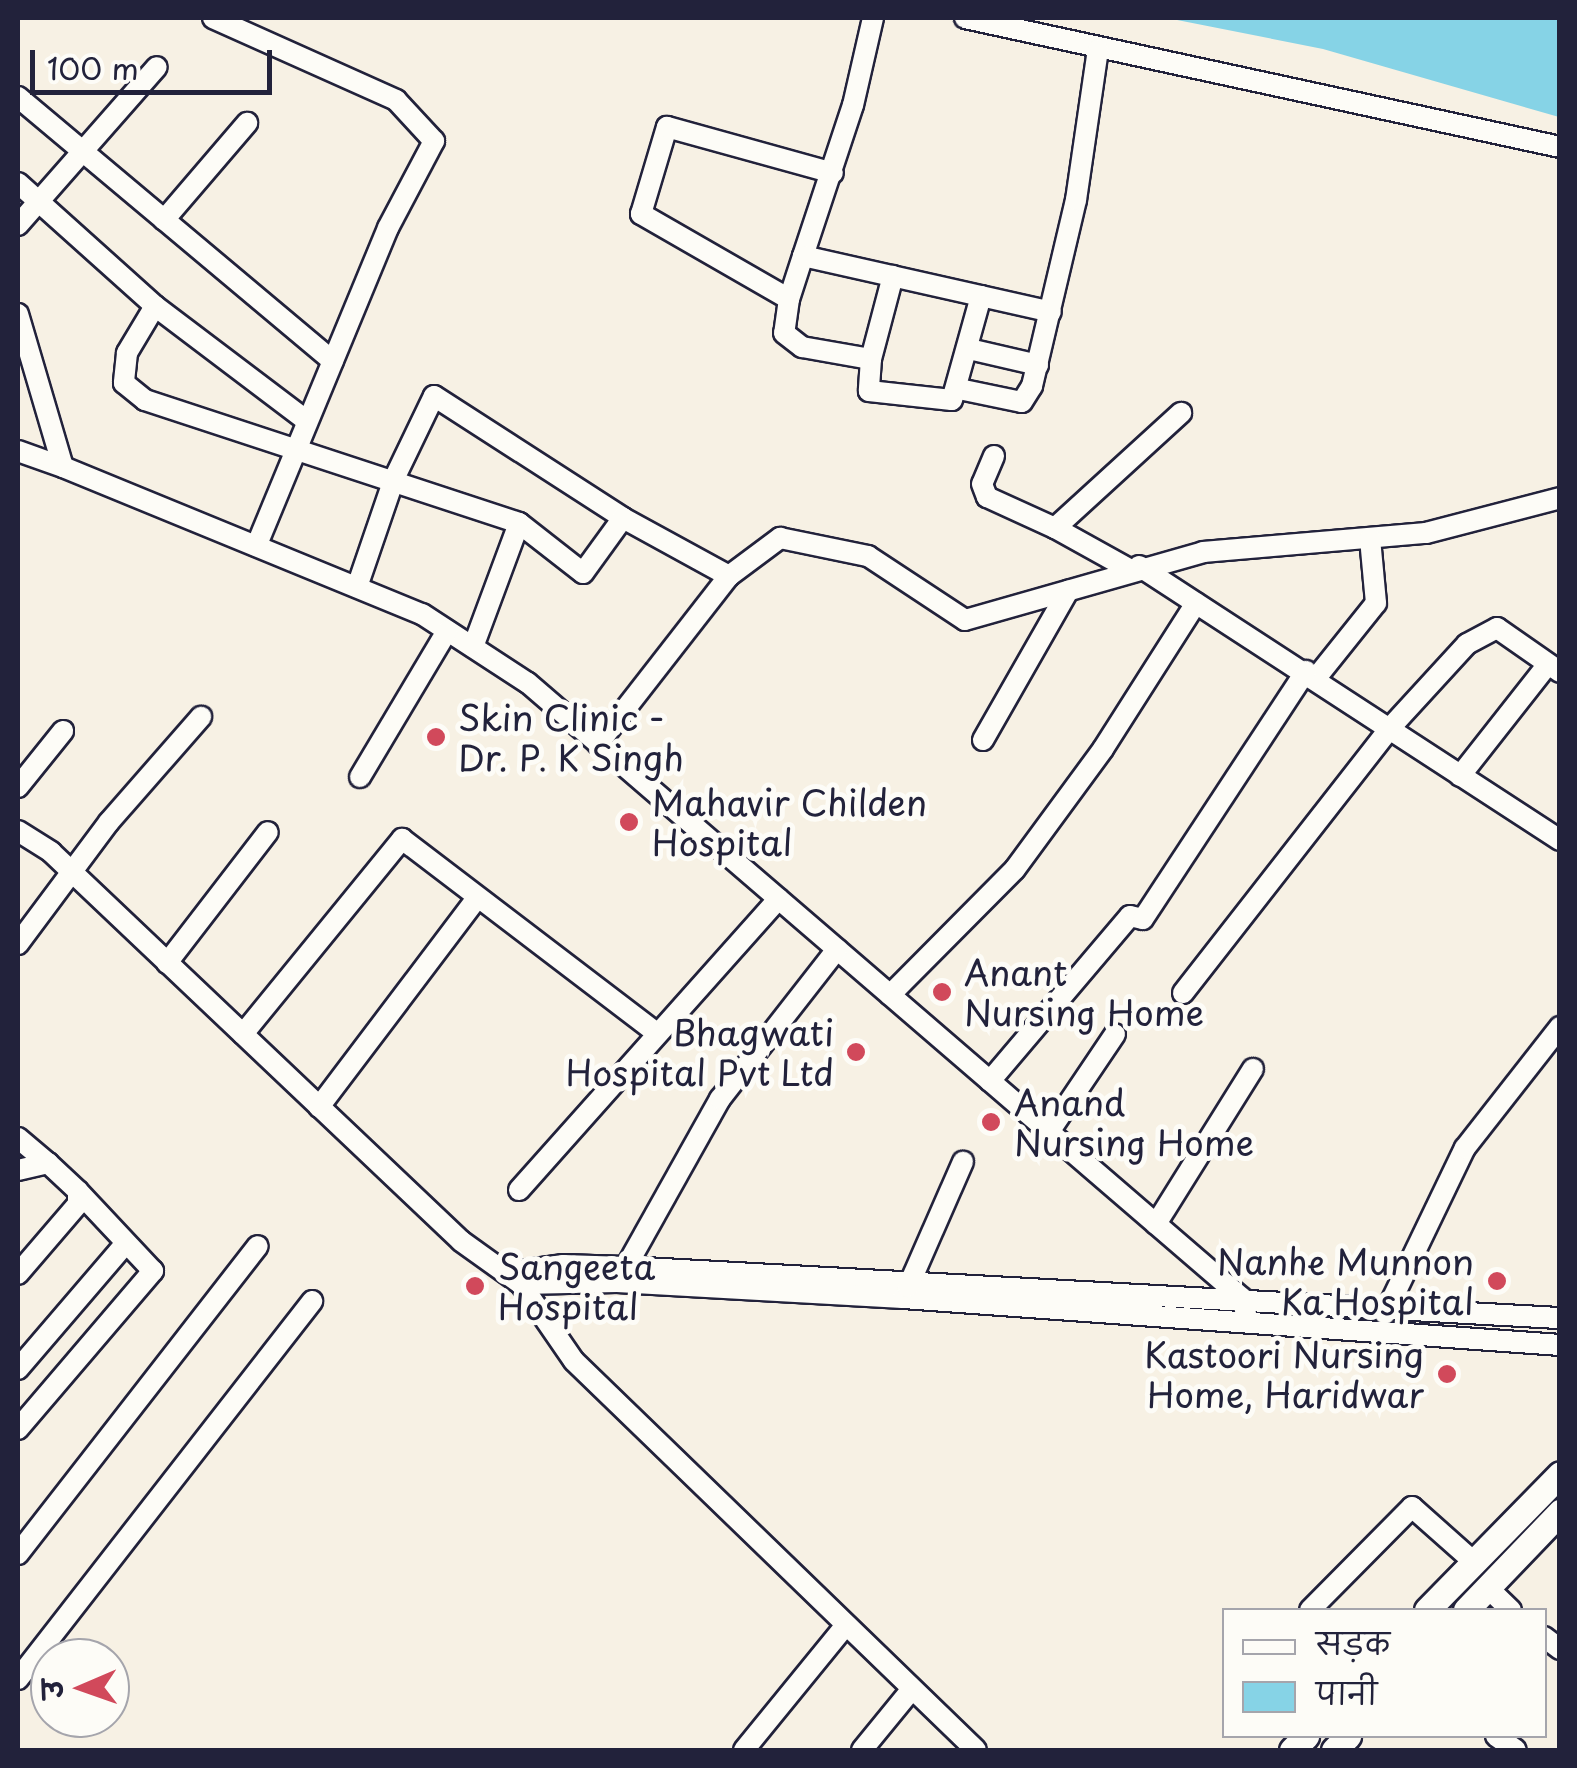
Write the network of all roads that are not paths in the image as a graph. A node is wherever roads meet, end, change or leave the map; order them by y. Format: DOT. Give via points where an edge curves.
graph roads {
  1 [pos="213,18"];
  2 [pos="873,18"];
  3 [pos="965,18"];
  4 [pos="1098,50"];
  5 [pos="157,67"];
  6 [pos="18,97"];
  7 [pos="246,123"];
  8 [pos="1560,147"];
  9 [pos="84,153"];
  10 [pos="833,173"];
  11 [pos="18,183"];
  12 [pos="38,201"];
  13 [pos="164,220"];
  14 [pos="18,224"];
  15 [pos="803,256"];
  16 [pos="893,276"];
  17 [pos="981,296"];
  18 [pos="789,299"];
  19 [pos="155,306"];
  20 [pos="1051,312"];
  21 [pos="18,314"];
  22 [pos="969,349"];
  23 [pos="871,359"];
  24 [pos="333,360"];
  25 [pos="1038,364"];
  26 [pos="959,389"];
  27 [pos="1181,412"];
  28 [pos="307,420"];
  29 [pos="18,451"];
  30 [pos="296,454"];
  31 [pos="994,456"];
  32 [pos="63,467"];
  33 [pos="394,479"];
  34 [pos="1560,498"];
  35 [pos="623,518"];
  36 [pos="518,523"];
  37 [pos="1054,528"];
  38 [pos="1370,538"];
  39 [pos="256,546"];
  40 [pos="1134,567"];
  41 [pos="729,576"];
  42 [pos="357,587"];
  43 [pos="1068,591"];
  44 [pos="1196,603"];
  45 [pos="447,630"];
  46 [pos="472,647"];
  47 [pos="1554,668"];
  48 [pos="1311,675"];
  49 [pos="201,717"];
  50 [pos="1390,728"];
  51 [pos="63,731"];
  52 [pos="984,740"];
  53 [pos="598,744"];
  54 [pos="1460,776"];
  55 [pos="360,777"];
  56 [pos="18,786"];
  57 [pos="18,832"];
  58 [pos="268,832"];
  59 [pos="1560,840"];
  60 [pos="71,872"];
  61 [pos="477,898"];
  62 [pos="778,898"];
  63 [pos="18,944"];
  64 [pos="836,949"];
  65 [pos="167,962"];
  66 [pos="1182,992"];
  67 [pos="890,995"];
  68 [pos="1560,1028"];
  69 [pos="654,1031"];
  70 [pos="242,1034"];
  71 [pos="1115,1034"];
  72 [pos="1253,1070"];
  73 [pos="990,1081"];
  74 [pos="320,1107"];
  75 [pos="1049,1132"];
  76 [pos="18,1138"];
  77 [pos="964,1162"];
  78 [pos="48,1163"];
  79 [pos="18,1170"];
  80 [pos="519,1190"];
  81 [pos="78,1191"];
  82 [pos="1156,1224"];
  83 [pos="125,1244"];
  84 [pos="258,1246"];
  85 [pos="18,1274"];
  86 [pos="622,1274"];
  87 [pos="513,1278"];
  88 [pos="907,1288"];
  89 [pos="1242,1298"];
  90 [pos="312,1301"];
  91 [pos="1388,1307"];
  92 [pos="1560,1318"];
  93 [pos="1248,1322"];
  94 [pos="1377,1330"];
  95 [pos="1560,1344"];
  96 [pos="18,1369"];
  97 [pos="18,1428"];
  98 [pos="1560,1474"];
  99 [pos="1560,1512"];
  100 [pos="18,1554"];
  101 [pos="1474,1562"];
  102 [pos="1488,1588"];
  103 [pos="1312,1608"];
  104 [pos="1430,1608"];
  105 [pos="1468,1608"];
  106 [pos="1509,1608"];
  107 [pos="846,1625"];
  108 [pos="18,1680"];
  109 [pos="912,1689"];
  110 [pos="744,1750"];
  111 [pos="862,1750"];
  112 [pos="976,1750"];
  1 -- 24 [label="street" via="396,100 434,140 388,228"];
  2 -- 10 [label="street"];
  3 -- 4 [label="street"];
  4 -- 8 [label="street"];
  4 -- 20 [label="street"];
  5 -- 9 [label="street"];
  6 -- 9 [label="street"];
  7 -- 13 [label="street"];
  9 -- 12 [label="street"];
  9 -- 13 [label="street"];
  10 -- 15 [label="street"];
  10 -- 18 [label="street" via="667,126 641,214"];
  11 -- 12 [label="street"];
  12 -- 14 [label="street"];
  12 -- 19 [label="street"];
  13 -- 24 [label="street"];
  15 -- 16 [label="street"];
  15 -- 18 [label="street"];
  16 -- 17 [label="street"];
  16 -- 23 [label="street"];
  17 -- 20 [label="street"];
  17 -- 22 [label="street"];
  18 -- 23 [label="street" via="784,333 793,340"];
  19 -- 28 [label="street"];
  19 -- 30 [label="street" via="127,352 124,383 145,400"];
  20 -- 25 [label="street"];
  21 -- 32 [label="street"];
  22 -- 25 [label="street"];
  22 -- 26 [label="street"];
  23 -- 26 [label="street" via="869,391 938,401 952,400"];
  24 -- 28 [label="street"];
  25 -- 26 [label="street" via="1022,402"];
  27 -- 37 [label="street"];
  28 -- 30 [label="street"];
  29 -- 32 [label="street"];
  30 -- 33 [label="street"];
  30 -- 39 [label="street"];
  31 -- 37 [label="street" via="982,484 987,498"];
  32 -- 39 [label="street"];
  33 -- 35 [label="street" via="434,396"];
  33 -- 36 [label="street"];
  33 -- 42 [label="street"];
  34 -- 38 [label="street" via="1426,533"];
  35 -- 36 [label="street" via="583,573"];
  35 -- 41 [label="street"];
  36 -- 46 [label="street"];
  37 -- 40 [label="street"];
  38 -- 40 [label="street" via="1203,552"];
  38 -- 48 [label="street" via="1376,603"];
  39 -- 42 [label="street"];
  40 -- 43 [label="street"];
  40 -- 44 [label="street"];
  41 -- 43 [label="street" via="780,538 880,560 910,588 965,620"];
  41 -- 53 [label="street"];
  42 -- 45 [label="street"];
  43 -- 52 [label="street"];
  44 -- 48 [label="street"];
  44 -- 67 [label="street" via="1103,749 1014,869"];
  45 -- 46 [label="street"];
  45 -- 55 [label="street"];
  46 -- 53 [label="street" via="528,683"];
  47 -- 50 [label="street" via="1509,634 1486,628"];
  47 -- 54 [label="street"];
  48 -- 50 [label="street"];
  48 -- 73 [label="street" via="1143,919 1130,916"];
  49 -- 60 [label="street"];
  50 -- 54 [label="street"];
  50 -- 66 [label="street"];
  51 -- 56 [label="street"];
  53 -- 62 [label="street"];
  54 -- 59 [label="street"];
  57 -- 60 [label="street"];
  58 -- 65 [label="street"];
  60 -- 63 [label="street"];
  60 -- 65 [label="street"];
  61 -- 69 [label="street"];
  61 -- 70 [label="street" via="402,839"];
  61 -- 74 [label="street"];
  62 -- 64 [label="street"];
  62 -- 69 [label="street"];
  64 -- 67 [label="street"];
  64 -- 86 [label="street" via="720,1098"];
  65 -- 70 [label="street"];
  67 -- 73 [label="street"];
  68 -- 91 [label="street" via="1464,1148"];
  69 -- 80 [label="street"];
  70 -- 74 [label="street"];
  71 -- 75 [label="street"];
  72 -- 82 [label="street"];
  73 -- 75 [label="street"];
  74 -- 87 [label="street" via="461,1241"];
  75 -- 82 [label="street"];
  76 -- 78 [label="street"];
  77 -- 88 [label="street"];
  78 -- 79 [label="street"];
  78 -- 81 [label="street"];
  81 -- 83 [label="street"];
  81 -- 85 [label="street" via="78,1204"];
  82 -- 89 [label="street"];
  83 -- 96 [label="street"];
  83 -- 97 [label="street" via="153,1271"];
  84 -- 100 [label="street"];
  86 -- 87 [label="street"];
  86 -- 88 [label="street"];
  87 -- 107 [label="street" via="574,1361"];
  88 -- 89 [label="street"];
  88 -- 93 [label="street"];
  89 -- 91 [label="street"];
  89 -- 93 [label="street"];
  90 -- 108 [label="street"];
  91 -- 92 [label="street"];
  91 -- 94 [label="street"];
  93 -- 94 [label="street"];
  94 -- 95 [label="street"];
  98 -- 101 [label="main road"];
  99 -- 102 [label="main road"];
  101 -- 103 [label="street" via="1412,1507"];
  101 -- 104 [label="main road"];
  102 -- 105 [label="main road"];
  102 -- 106 [label="street"];
  107 -- 109 [label="street"];
  107 -- 110 [label="street"];
  109 -- 111 [label="street"];
  109 -- 112 [label="street"];
}
